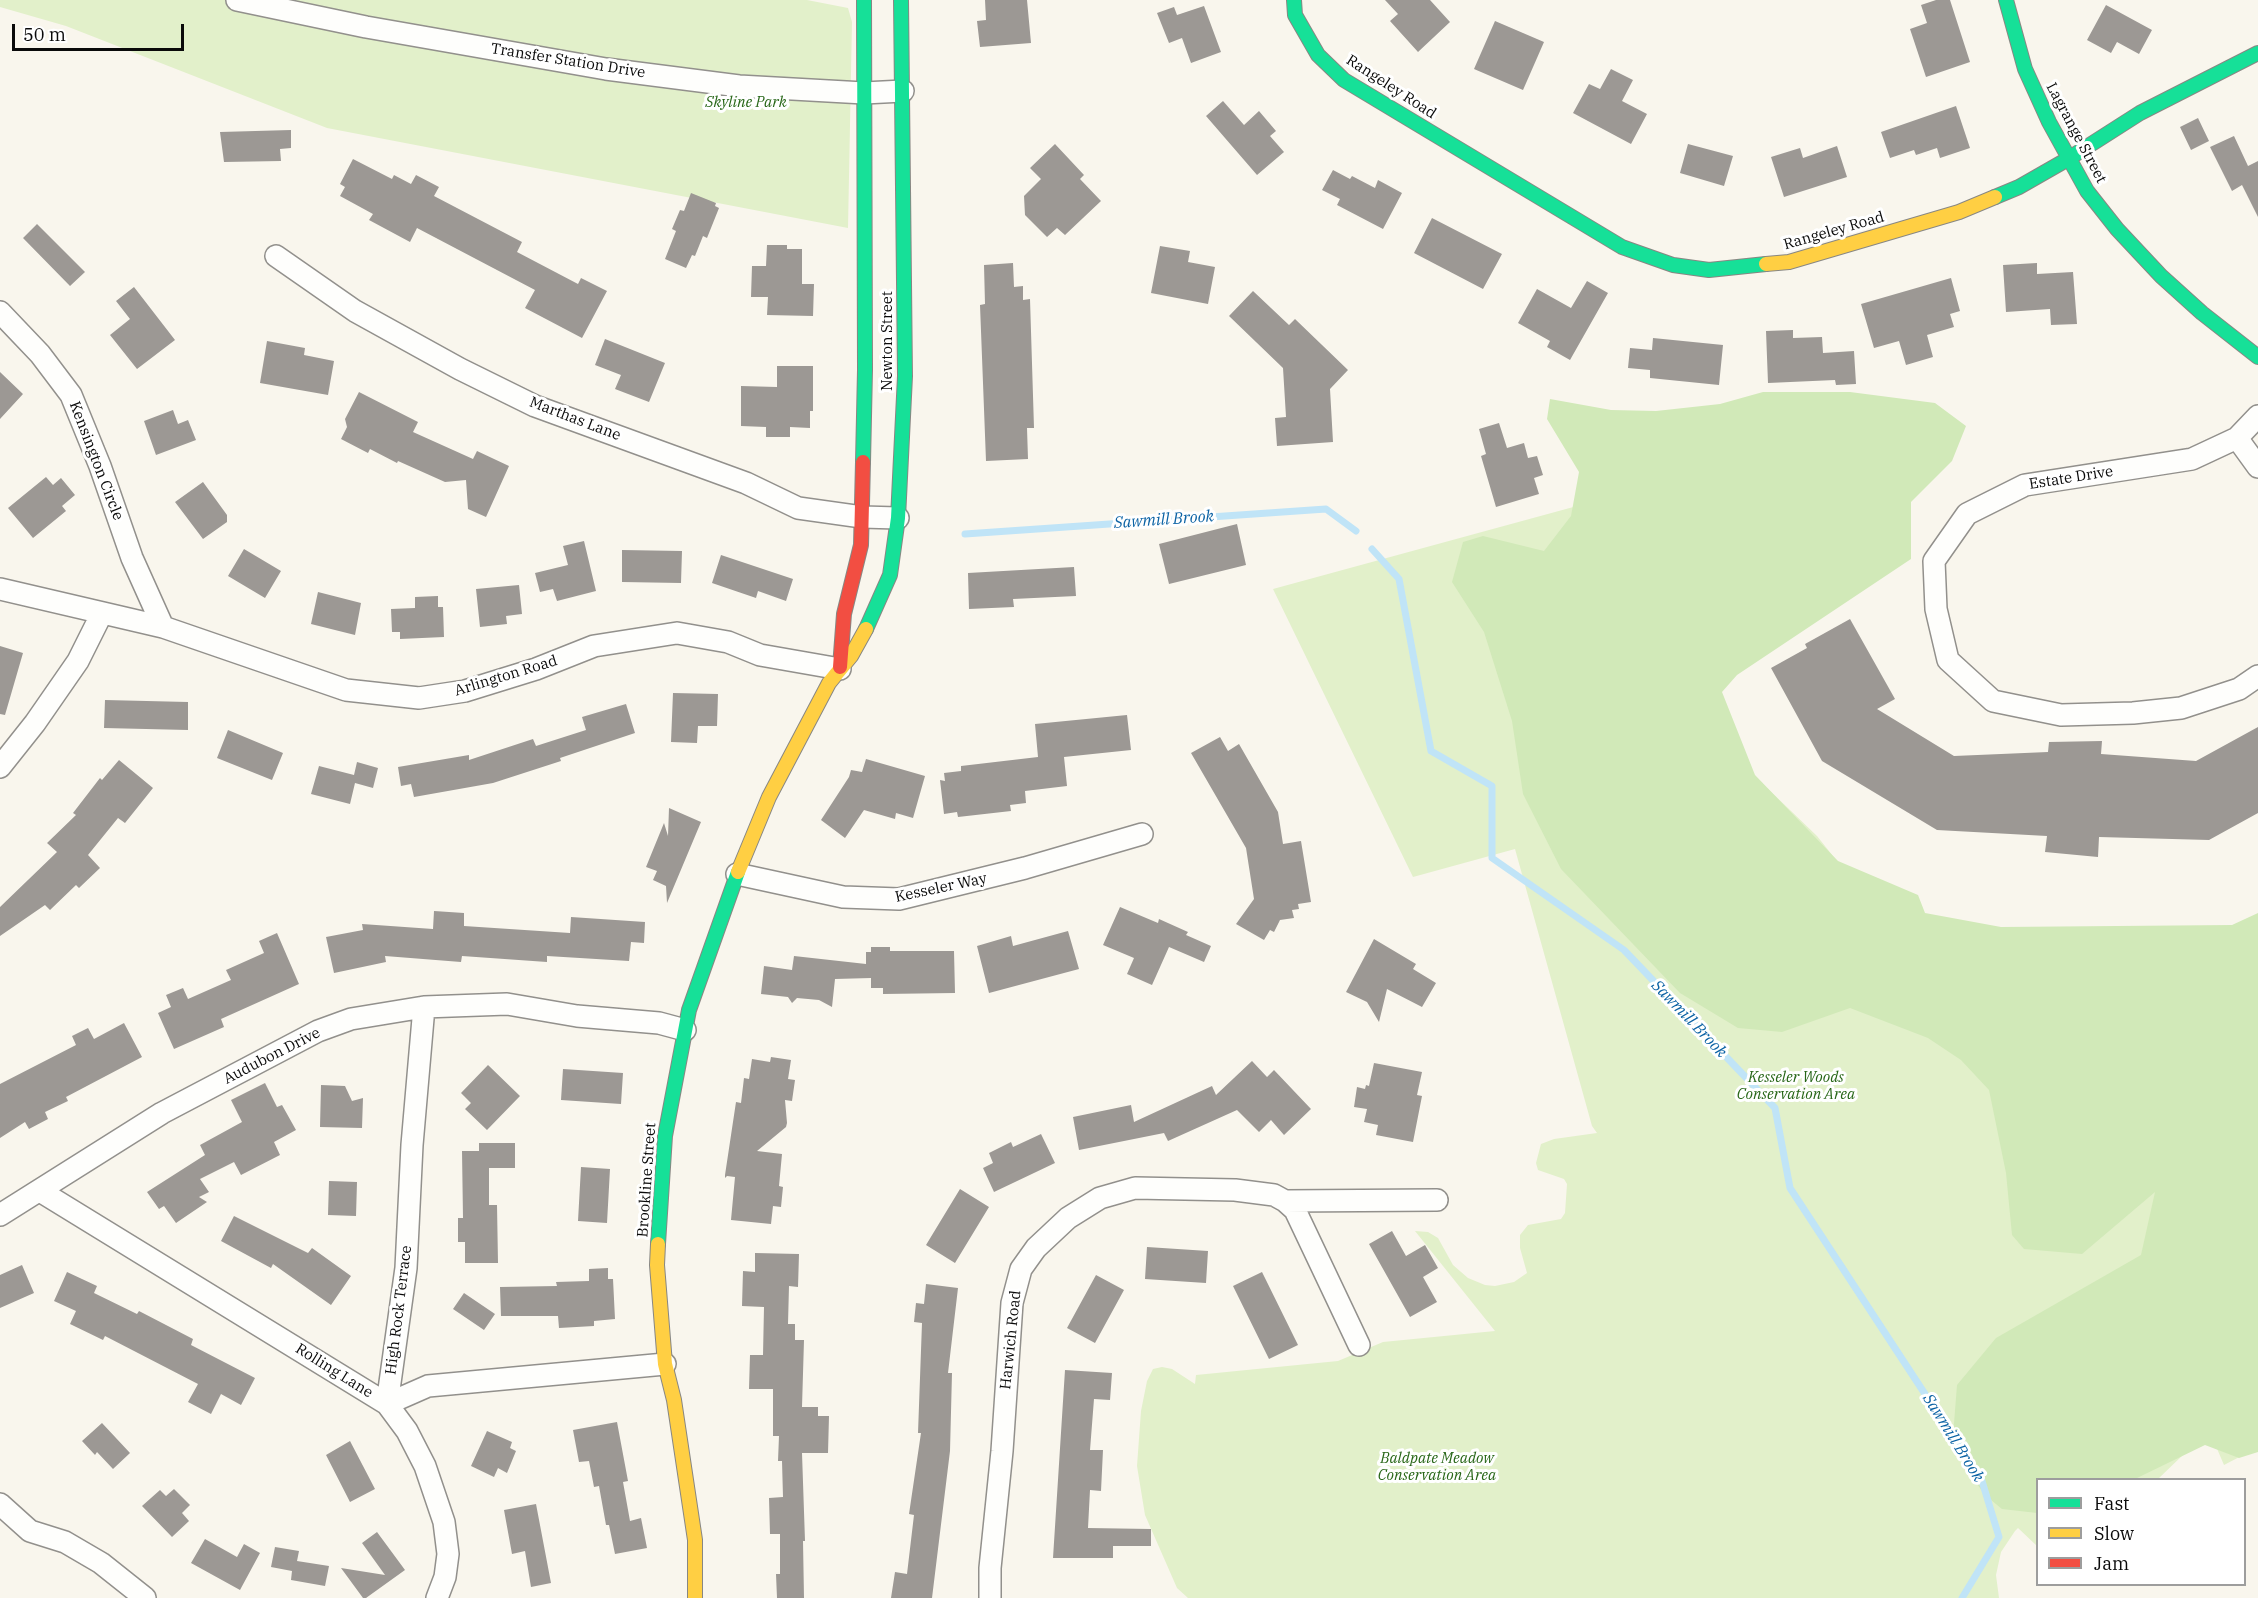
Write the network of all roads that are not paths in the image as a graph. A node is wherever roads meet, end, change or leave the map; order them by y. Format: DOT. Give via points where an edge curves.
graph roads {
  1 [pos="237,0"];
  2 [pos="864,0"];
  3 [pos="901,0"];
  4 [pos="1294,0"];
  5 [pos="2006,0"];
  6 [pos="2258,53"];
  7 [pos="903,90"];
  8 [pos="864,93"];
  9 [pos="2068,159"];
  10 [pos="276,256"];
  11 [pos="0,312"];
  12 [pos="2258,357"];
  13 [pos="2258,416"];
  14 [pos="2237,438"];
  15 [pos="2258,467"];
  16 [pos="862,517"];
  17 [pos="898,518"];
  18 [pos="0,589"];
  19 [pos="102,613"];
  20 [pos="163,627"];
  21 [pos="840,669"];
  22 [pos="2258,676"];
  23 [pos="812,716"];
  24 [pos="0,767"];
  25 [pos="1142,834"];
  26 [pos="737,874"];
  27 [pos="424,1007"];
  28 [pos="685,1030"];
  29 [pos="40,1191"];
  30 [pos="1437,1200"];
  31 [pos="1285,1201"];
  32 [pos="0,1215"];
  33 [pos="1359,1345"];
  34 [pos="664,1364"];
  35 [pos="387,1404"];
  36 [pos="0,1504"];
  37 [pos="145,1598"];
  38 [pos="437,1598"];
  39 [pos="696,1598"];
  40 [pos="990,1598"];
  1 -- 8 [label="street, Transfer Station Drive" via="606,69 739,86"];
  2 -- 8 [label="main road, Newton Street"];
  3 -- 7 [label="main road, Newton Street"];
  4 -- 9 [label="main road, Rangeley Road" via="1295,15 1318,55 1344,80 1622,247 1672,266 1709,270 1790,262 1959,212 2019,187"];
  5 -- 9 [label="main road, Lagrange Street" via="2025,69"];
  6 -- 9 [label="main road, Rangeley Road" via="2140,113"];
  7 -- 8 [label="street, Transfer Station Drive"];
  7 -- 17 [label="main road, Newton Street" via="905,376"];
  8 -- 16 [label="main road, Newton Street"];
  9 -- 12 [label="main road, Lagrange Street" via="2093,199 2142,257 2202,314"];
  10 -- 16 [label="street, Marthas Lane" via="355,311 536,406 746,483 798,508"];
  11 -- 20 [label="street, Kensington Circle" via="40,354 71,395 132,558"];
  13 -- 14 [label="street, Estate Drive"];
  14 -- 15 [label="street"];
  14 -- 22 [label="street, Estate Drive" via="2192,459 2025,485 1967,514 1934,561 1936,609 1948,660 1994,701 2061,714 2133,713 2181,708 2239,689"];
  16 -- 17 [label="street, Marthas Lane"];
  16 -- 21 [label="main road, Newton Street" via="861,545 844,614"];
  17 -- 21 [label="main road, Newton Street" via="890,574 873,617"];
  18 -- 19 [label="street, Arlington Road"];
  19 -- 20 [label="street, Arlington Road"];
  19 -- 24 [label="street" via="78,662"];
  20 -- 21 [label="street, Arlington Road" via="346,690 419,698 465,692 594,646 677,633 728,642 760,655"];
  21 -- 23 [label="main road, Newton Street"];
  23 -- 26 [label="main road, Brookline Street" via="770,797"];
  25 -- 26 [label="street, Kesseler Way" via="1016,871 899,899 843,897"];
  26 -- 28 [label="main road, Brookline Street"];
  27 -- 28 [label="street, Audubon Drive" via="507,1004 577,1016 659,1023"];
  27 -- 29 [label="street, Audubon Drive" via="351,1019 318,1031 162,1113"];
  27 -- 35 [label="street, High Rock Terrace" via="406,1268"];
  28 -- 34 [label="main road, Brookline Street" via="664,1136 657,1265"];
  29 -- 32 [label="street, Audubon Drive"];
  29 -- 35 [label="street, Rolling Lane"];
  30 -- 31 [label="street, Harwich Road"];
  31 -- 33 [label="street" via="1295,1210"];
  31 -- 40 [label="street, Harwich Road" via="1235,1190 1134,1188 1100,1198 1068,1218 1036,1248 1021,1269 1012,1303"];
  34 -- 35 [label="street, Rolling Lane" via="428,1386"];
  34 -- 39 [label="main road, Brookline Street" via="686,1472"];
  35 -- 38 [label="street" via="425,1466 444,1522 448,1554"];
  36 -- 37 [label="street" via="30,1531 64,1542 101,1563"];
}
